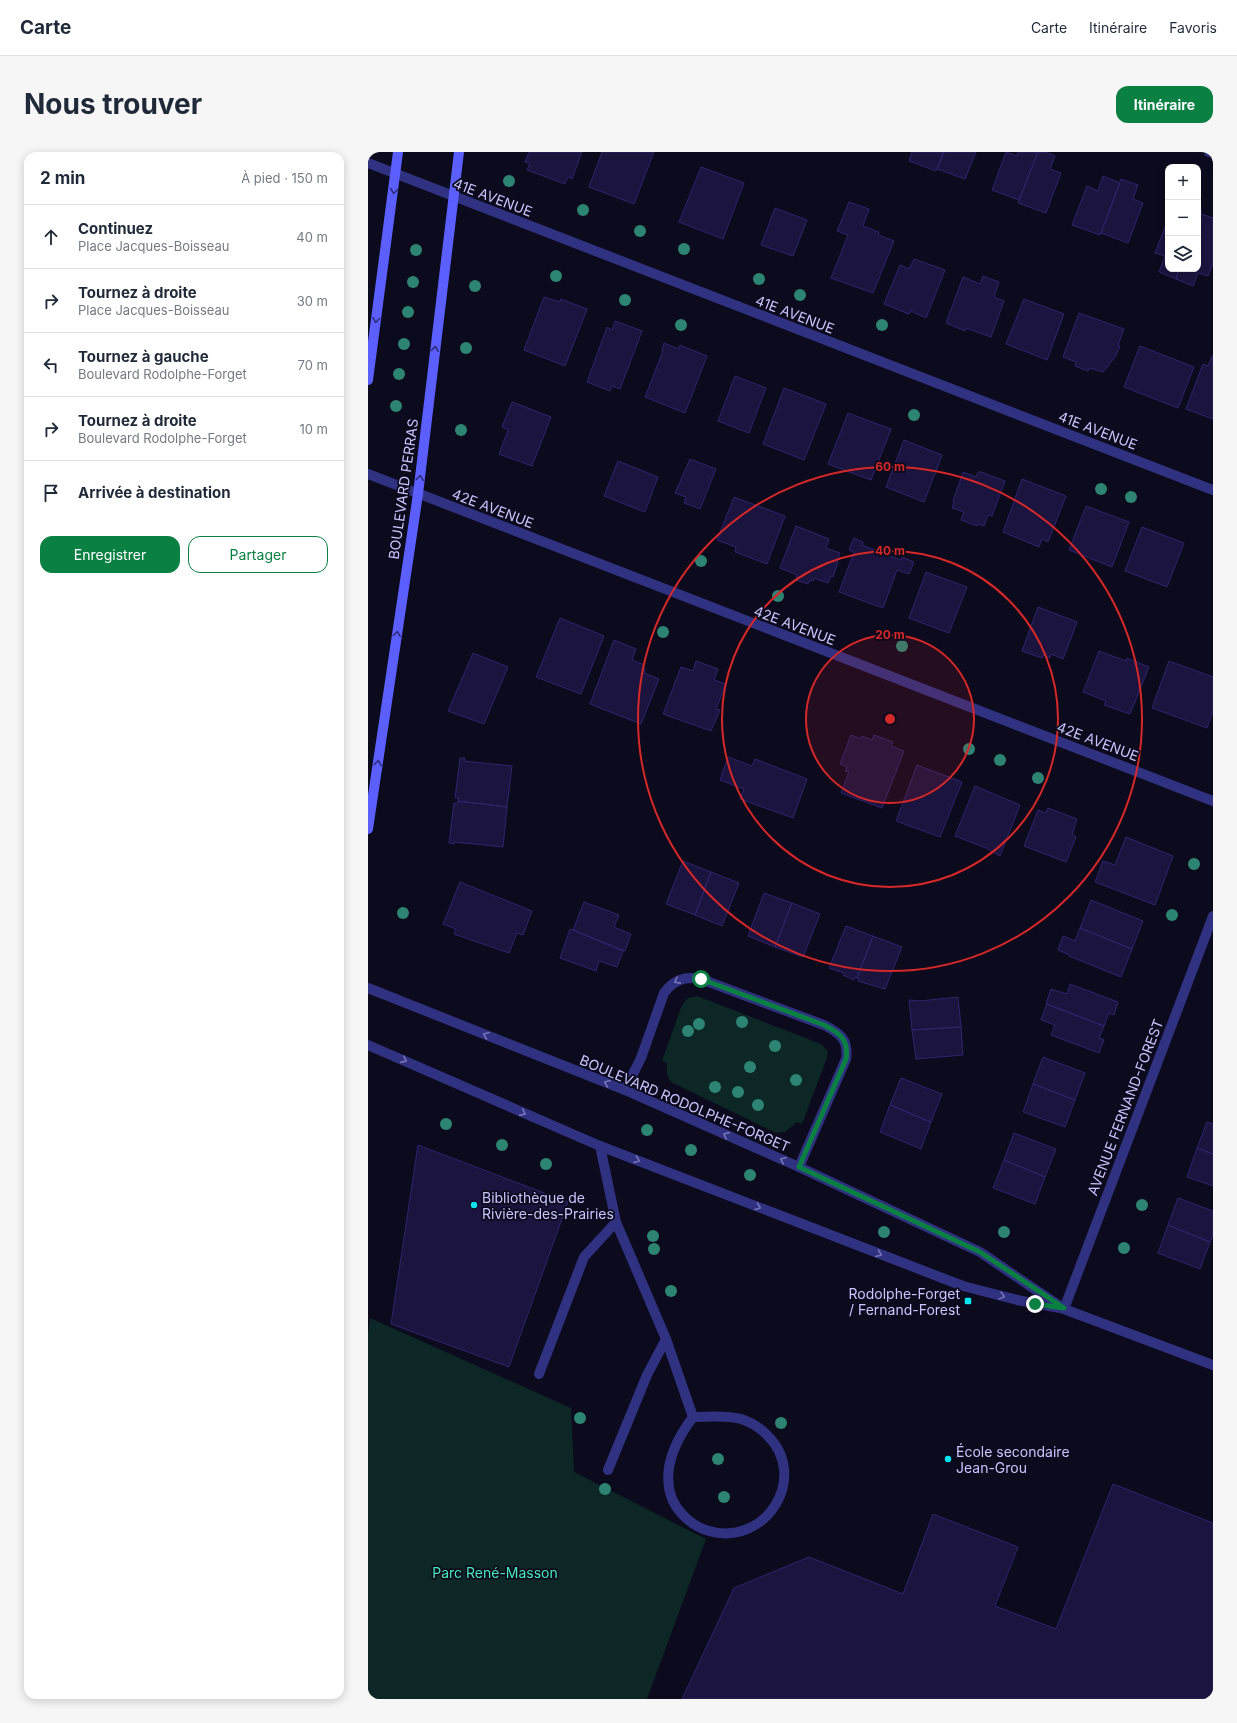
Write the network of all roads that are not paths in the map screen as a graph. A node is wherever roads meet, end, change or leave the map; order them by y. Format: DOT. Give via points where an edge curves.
graph roads {
  1 [pos="398,152"];
  2 [pos="459,152"];
  3 [pos="1209,152"];
  4 [pos="1213,153"];
  5 [pos="368,163"];
  6 [pos="396,173"];
  7 [pos="453,197"];
  8 [pos="368,380"];
  9 [pos="368,474"];
  10 [pos="1213,490"];
  11 [pos="418,494"];
  12 [pos="1213,801"];
  13 [pos="368,829"];
  14 [pos="1213,916"];
  15 [pos="368,988"];
  16 [pos="368,1045"];
  17 [pos="624,1090"];
  18 [pos="600,1146"];
  19 [pos="799,1167"];
  20 [pos="616,1222"];
  21 [pos="1064,1308"];
  22 [pos="666,1339"];
  23 [pos="1213,1365"];
  24 [pos="539,1374"];
  25 [pos="693,1417"];
  26 [pos="608,1470"];
  1 -- 6 [label="main road"];
  2 -- 7 [label="main road, BOULEVARD PERRAS"];
  3 -- 4 [label="street"];
  5 -- 6 [label="street, 41E AVENUE"];
  6 -- 7 [label="street, 41E AVENUE"];
  6 -- 8 [label="main road, one-way"];
  7 -- 10 [label="street, 41E AVENUE"];
  11 -- 7 [label="main road, BOULEVARD PERRAS, one-way"];
  9 -- 11 [label="street, 42E AVENUE"];
  11 -- 12 [label="street, 42E AVENUE"];
  13 -- 11 [label="main road, BOULEVARD PERRAS, one-way"];
  14 -- 21 [label="street, AVENUE FERNAND-FOREST"];
  17 -- 15 [label="street, BOULEVARD RODOLPHE-FORGET, one-way"];
  16 -- 18 [label="street, BOULEVARD RODOLPHE-FORGET, one-way"];
  19 -- 17 [label="street, BOULEVARD RODOLPHE-FORGET, one-way"];
  19 -- 17 [label="street, one-way" via="846,1059 847,1049 844,1040 836,1031 824,1025 701,979 679,979 664,993 641,1058"];
  18 -- 20 [label="street"];
  18 -- 21 [label="street, BOULEVARD RODOLPHE-FORGET, one-way" via="963,1286 1017,1300"];
  19 -- 21 [label="street, BOULEVARD RODOLPHE-FORGET" via="980,1252"];
  20 -- 22 [label="street"];
  20 -- 24 [label="street" via="584,1257"];
  21 -- 23 [label="street, BOULEVARD RODOLPHE-FORGET"];
  22 -- 25 [label="street"];
  22 -- 26 [label="street" via="647,1375"];
  25 -- 25 [label="street" via="683,1430 669,1465 668,1483 673,1502 685,1517 700,1528 719,1534 738,1533 756,1526 771,1513 781,1496 785,1477 782,1458 773,1441 759,1428 741,1420"];
}
